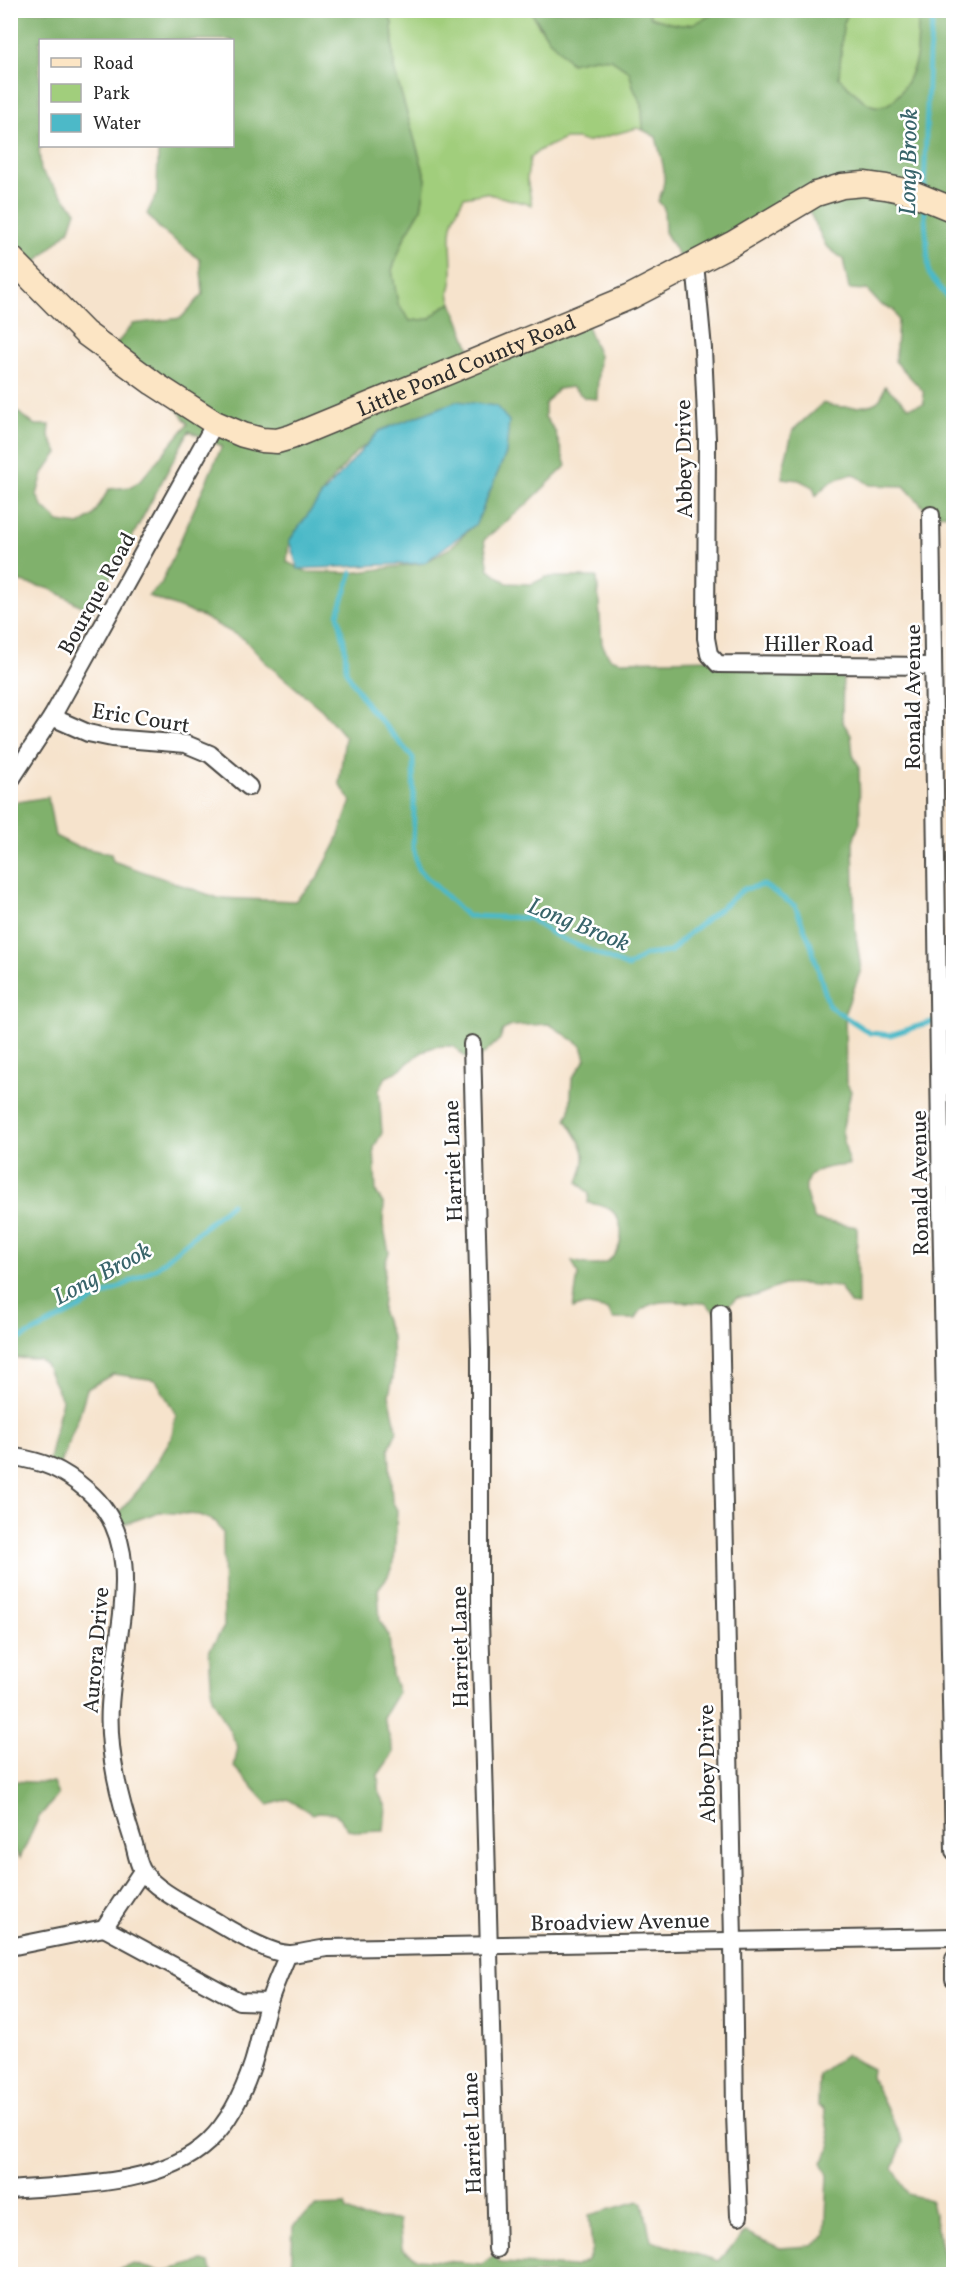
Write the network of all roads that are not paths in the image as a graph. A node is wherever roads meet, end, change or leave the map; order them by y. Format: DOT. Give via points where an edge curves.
graph roads {
  1 [pos="954,210"];
  2 [pos="10,257"];
  3 [pos="695,262"];
  4 [pos="215,423"];
  5 [pos="932,515"];
  6 [pos="709,654"];
  7 [pos="933,666"];
  8 [pos="52,717"];
  9 [pos="10,781"];
  10 [pos="249,787"];
  11 [pos="472,1044"];
  12 [pos="720,1312"];
  13 [pos="10,1456"];
  14 [pos="954,1851"];
  15 [pos="142,1871"];
  16 [pos="104,1928"];
  17 [pos="954,1937"];
  18 [pos="733,1941"];
  19 [pos="10,1947"];
  20 [pos="488,1947"];
  21 [pos="288,1954"];
  22 [pos="954,1959"];
  23 [pos="954,1979"];
  24 [pos="269,2002"];
  25 [pos="10,2190"];
  26 [pos="739,2216"];
  27 [pos="497,2249"];
  1 -- 3 [label="street, Little Pond County Road" via="910,192 864,184 843,186 816,194"];
  2 -- 4 [label="street, Little Pond County Road" via="85,333"];
  3 -- 4 [label="street, Little Pond County Road" via="630,297 291,437 262,440"];
  3 -- 6 [label="street, Abbey Drive" via="707,439"];
  4 -- 8 [label="street, Bourque Road"];
  5 -- 7 [label="street, Ronald Avenue"];
  6 -- 7 [label="street, Hiller Road" via="718,664"];
  7 -- 14 [label="street, Ronald Avenue"];
  8 -- 9 [label="street, Bourque Road"];
  8 -- 10 [label="street, Eric Court" via="88,733 112,738 186,744 210,754"];
  11 -- 20 [label="street, Harriet Lane"];
  12 -- 18 [label="street, Abbey Drive"];
  13 -- 15 [label="street, Aurora Drive" via="66,1473 109,1513 120,1538 124,1591 109,1707 124,1814"];
  15 -- 16 [label="street"];
  15 -- 21 [label="street, Aurora Drive" via="166,1893 260,1945"];
  16 -- 19 [label="street"];
  16 -- 24 [label="street" via="239,2001"];
  17 -- 18 [label="street, Broadview Avenue"];
  18 -- 20 [label="street, Broadview Avenue"];
  18 -- 26 [label="street, Abbey Drive"];
  20 -- 21 [label="street, Broadview Avenue" via="327,1948"];
  20 -- 27 [label="street, Harriet Lane"];
  21 -- 24 [label="street"];
  22 -- 23 [label="street"];
  24 -- 25 [label="street" via="253,2063 236,2101 208,2142 188,2157 123,2180"];
}
